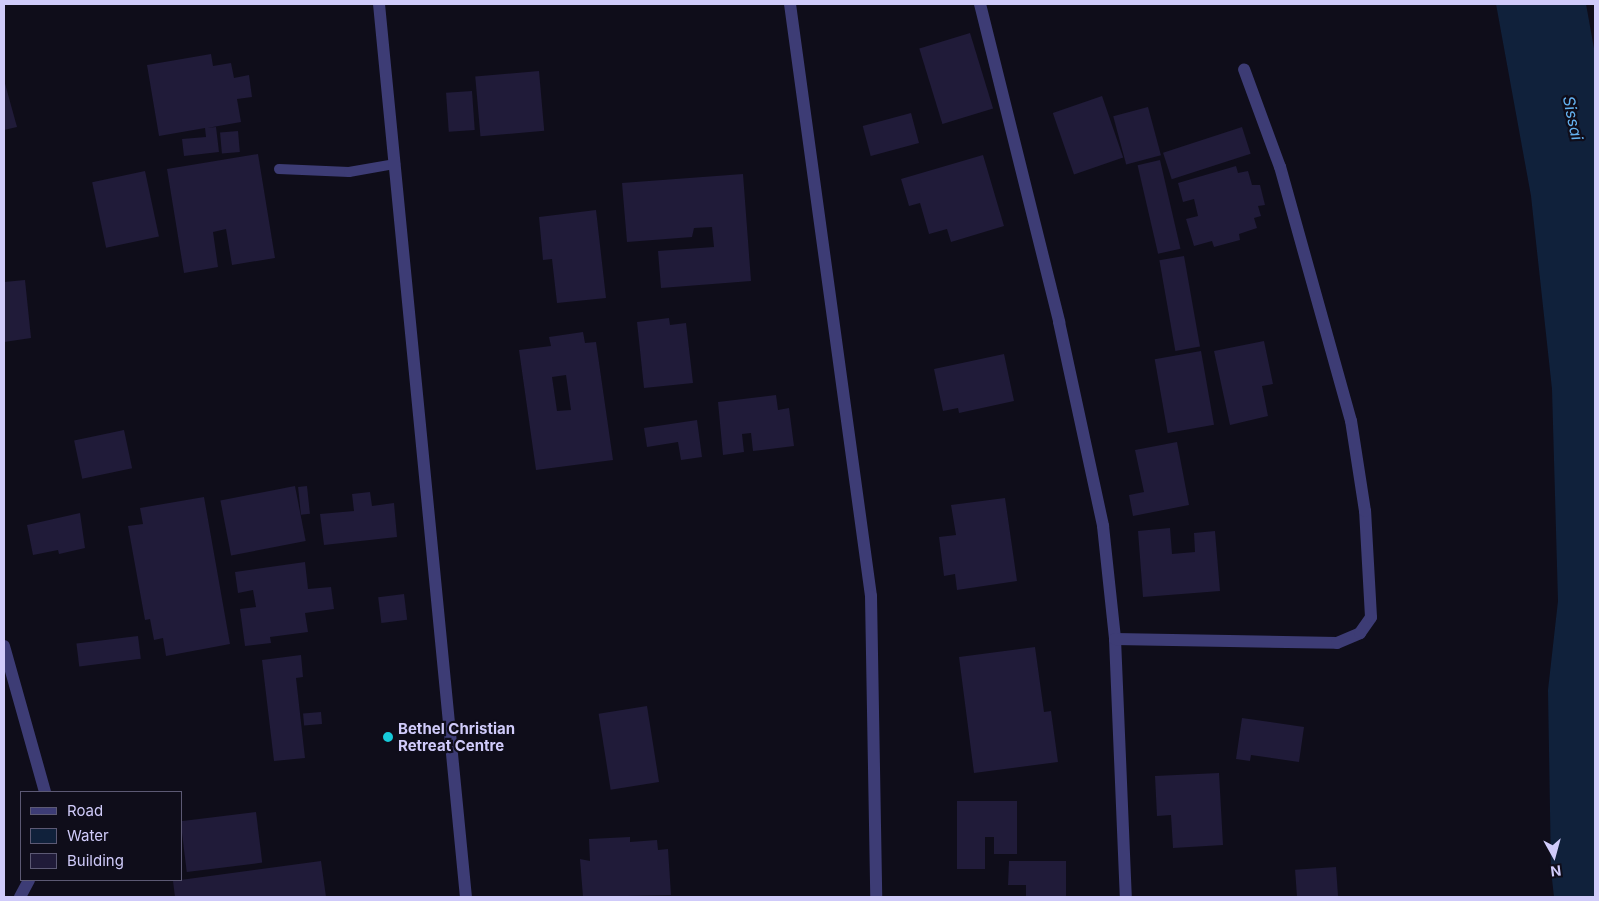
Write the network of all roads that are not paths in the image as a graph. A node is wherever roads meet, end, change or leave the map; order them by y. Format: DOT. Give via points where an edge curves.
graph roads {
  1 [pos="379,4"];
  2 [pos="790,4"];
  3 [pos="980,4"];
  4 [pos="1244,69"];
  5 [pos="395,164"];
  6 [pos="279,169"];
  7 [pos="1115,639"];
  8 [pos="4,646"];
  9 [pos="45,791"];
  10 [pos="28,881"];
  11 [pos="20,897"];
  12 [pos="466,897"];
  13 [pos="876,897"];
  14 [pos="1126,897"];
  1 -- 5 [label="street"];
  2 -- 13 [label="street" via="870,596"];
  3 -- 7 [label="street" via="1059,322 1096,496"];
  4 -- 7 [label="street" via="1280,168 1351,421 1365,511 1371,618 1360,633 1337,643"];
  5 -- 6 [label="lane" via="349,172"];
  5 -- 12 [label="street"];
  7 -- 14 [label="street"];
  8 -- 9 [label="street"];
  10 -- 11 [label="street"];
}
